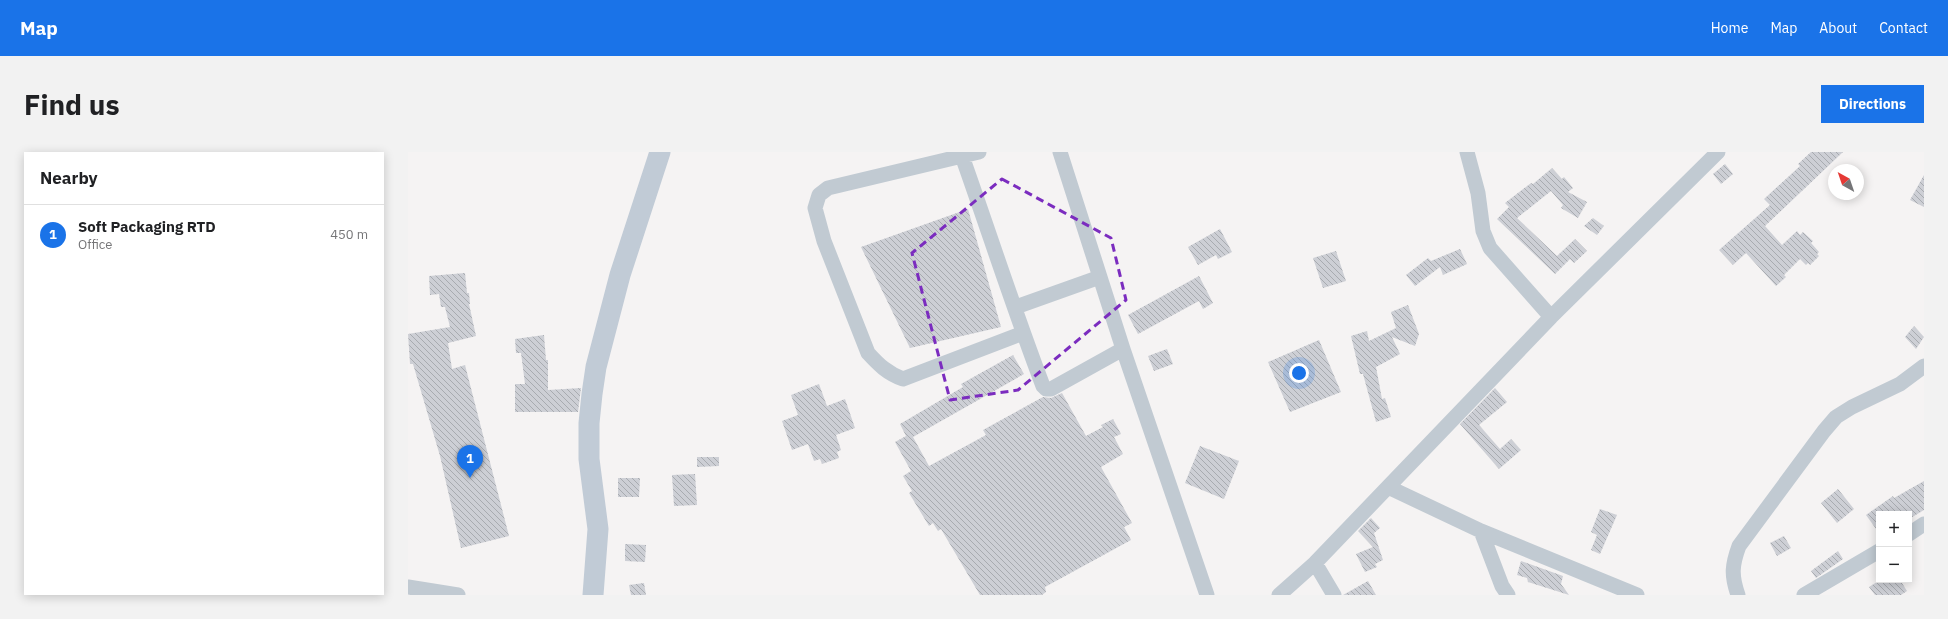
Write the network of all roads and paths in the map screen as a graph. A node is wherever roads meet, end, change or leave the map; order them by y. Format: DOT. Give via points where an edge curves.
graph roads {
  1 [pos="660,152"];
  2 [pos="979,152"];
  3 [pos="1060,152"];
  4 [pos="1467,152"];
  5 [pos="1718,152"];
  6 [pos="962,156"];
  7 [pos="1100,277"];
  8 [pos="1016,307"];
  9 [pos="1551,317"];
  10 [pos="1023,333"];
  11 [pos="1123,349"];
  12 [pos="1924,366"];
  13 [pos="1388,487"];
  14 [pos="1924,524"];
  15 [pos="1481,531"];
  16 [pos="1912,532"];
  17 [pos="1876,553"];
  18 [pos="1315,563"];
  19 [pos="408,587"];
  20 [pos="1807,594"];
  21 [pos="458,595"];
  22 [pos="593,595"];
  23 [pos="1207,595"];
  24 [pos="1279,595"];
  25 [pos="1334,595"];
  26 [pos="1508,595"];
  27 [pos="1637,595"];
  28 [pos="1738,595"];
  1 -- 22 [label="main road" via="620,275 596,366 589,423 590,459 598,529"];
  2 -- 6 [label="street"];
  3 -- 7 [label="street"];
  4 -- 9 [label="street" via="1478,193 1483,231 1490,248"];
  5 -- 9 [label="street"];
  6 -- 8 [label="street"];
  6 -- 10 [label="street" via="828,188 819,195 816,208 824,241 868,353 889,374 903,379"];
  7 -- 8 [label="street"];
  7 -- 11 [label="street"];
  8 -- 10 [label="street"];
  9 -- 13 [label="street"];
  10 -- 11 [label="street" via="1046,389 1051,389"];
  11 -- 23 [label="street"];
  12 -- 28 [label="street" via="1900,384 1836,417 1824,431 1739,546 1733,564"];
  13 -- 15 [label="street"];
  13 -- 18 [label="street"];
  14 -- 16 [label="street"];
  15 -- 26 [label="street" via="1502,586"];
  15 -- 27 [label="street"];
  17 -- 20 [label="street"];
  18 -- 24 [label="street"];
  18 -- 25 [label="street"];
  19 -- 21 [label="street"];
}
